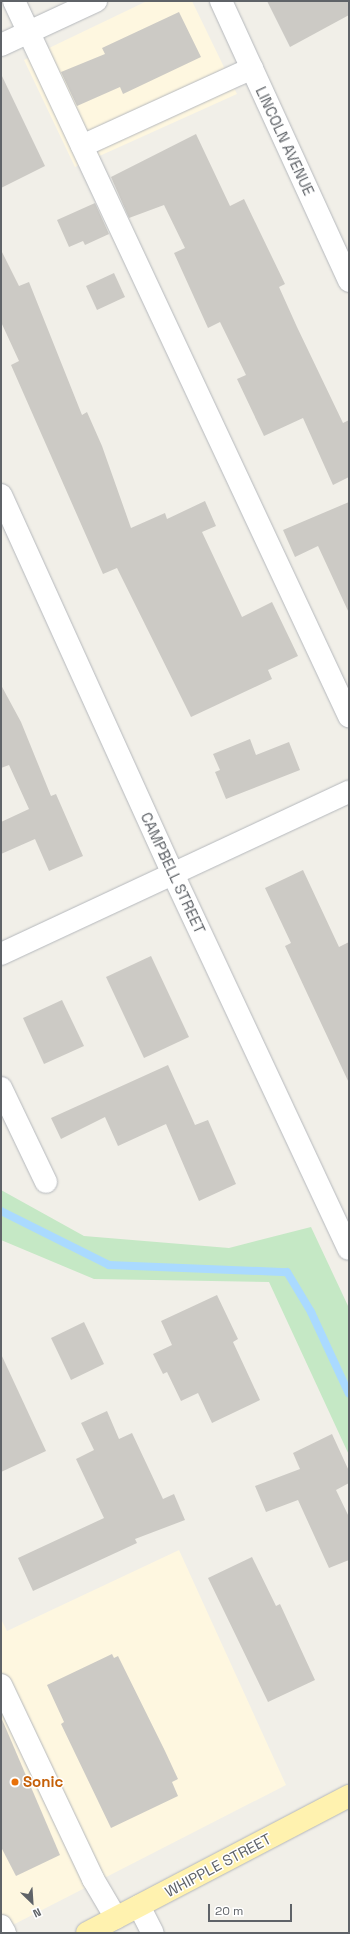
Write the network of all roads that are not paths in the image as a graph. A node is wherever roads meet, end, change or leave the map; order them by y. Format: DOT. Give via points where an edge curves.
graph roads {
  1 [pos="14,1"];
  2 [pos="96,1"];
  3 [pos="221,1"];
  4 [pos="28,32"];
  5 [pos="1,45"];
  6 [pos="252,68"];
  7 [pos="82,146"];
  8 [pos="349,280"];
  9 [pos="1,495"];
  10 [pos="349,716"];
  11 [pos="349,792"];
  12 [pos="172,872"];
  13 [pos="1,954"];
  14 [pos="1,1088"];
  15 [pos="46,1182"];
  16 [pos="349,1249"];
  17 [pos="1,1685"];
  18 [pos="349,1796"];
  19 [pos="139,1906"];
  20 [pos="116,1918"];
  21 [pos="1,1926"];
  22 [pos="5,1933"];
  23 [pos="87,1933"];
  24 [pos="153,1933"];
  1 -- 4 [label="street"];
  2 -- 4 [label="street"];
  3 -- 6 [label="street, LINCOLN AVENUE"];
  4 -- 5 [label="street"];
  4 -- 7 [label="street"];
  6 -- 7 [label="street"];
  6 -- 8 [label="street, LINCOLN AVENUE"];
  7 -- 10 [label="street"];
  9 -- 12 [label="street, CAMPBELL STREET"];
  11 -- 12 [label="street"];
  12 -- 13 [label="street"];
  12 -- 16 [label="street, CAMPBELL STREET"];
  14 -- 15 [label="street"];
  17 -- 20 [label="street" via="93,1879"];
  18 -- 19 [label="main road, WHIPPLE STREET"];
  19 -- 20 [label="main road, WHIPPLE STREET"];
  19 -- 24 [label="street"];
  20 -- 23 [label="main road, WHIPPLE STREET"];
  21 -- 22 [label="street"];
}
